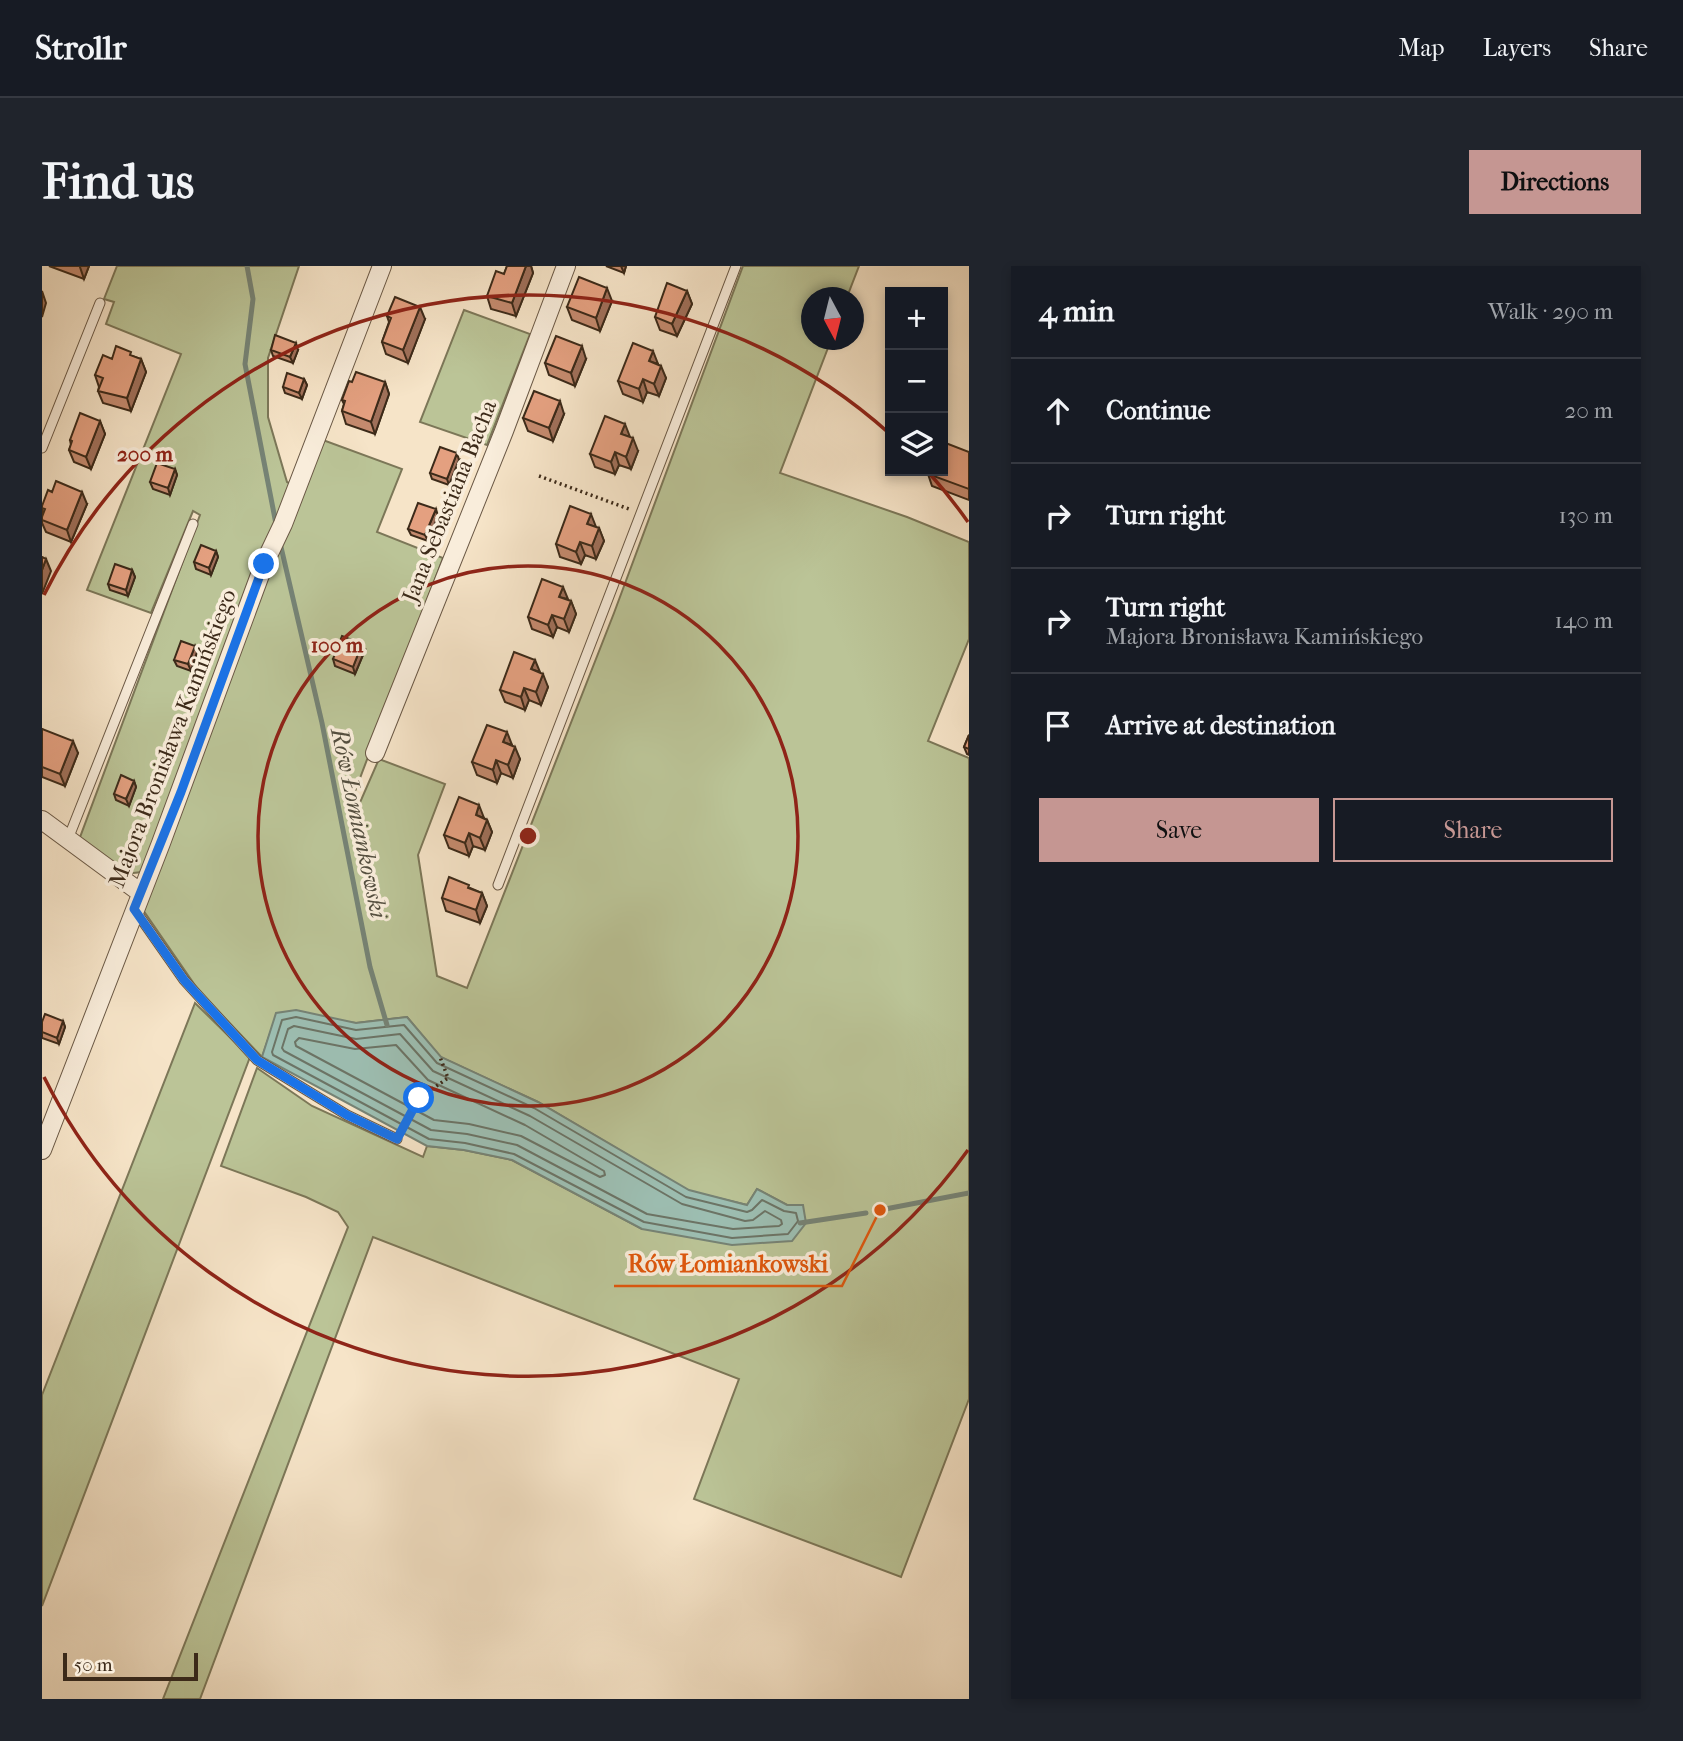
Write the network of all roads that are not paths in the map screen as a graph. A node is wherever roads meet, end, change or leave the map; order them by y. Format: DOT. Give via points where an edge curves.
graph roads {
  1 [pos="382,266"];
  2 [pos="566,266"];
  3 [pos="736,266"];
  4 [pos="100,303"];
  5 [pos="42,448"];
  6 [pos="193,524"];
  7 [pos="375,753"];
  8 [pos="42,820"];
  9 [pos="68,839"];
  10 [pos="498,885"];
  11 [pos="138,901"];
  12 [pos="397,1139"];
  13 [pos="42,1150"];
  1 -- 11 [label="street, Majora Bronisława Kamińskiego"];
  2 -- 7 [label="street, Jana Sebastiana Bacha"];
  3 -- 10 [label="lane"];
  4 -- 5 [label="lane"];
  6 -- 9 [label="lane"];
  8 -- 9 [label="street"];
  9 -- 11 [label="street"];
  11 -- 12 [label="lane" via="184,980 257,1060 347,1115"];
  11 -- 13 [label="street, Majora Bronisława Kamińskiego"];
}
